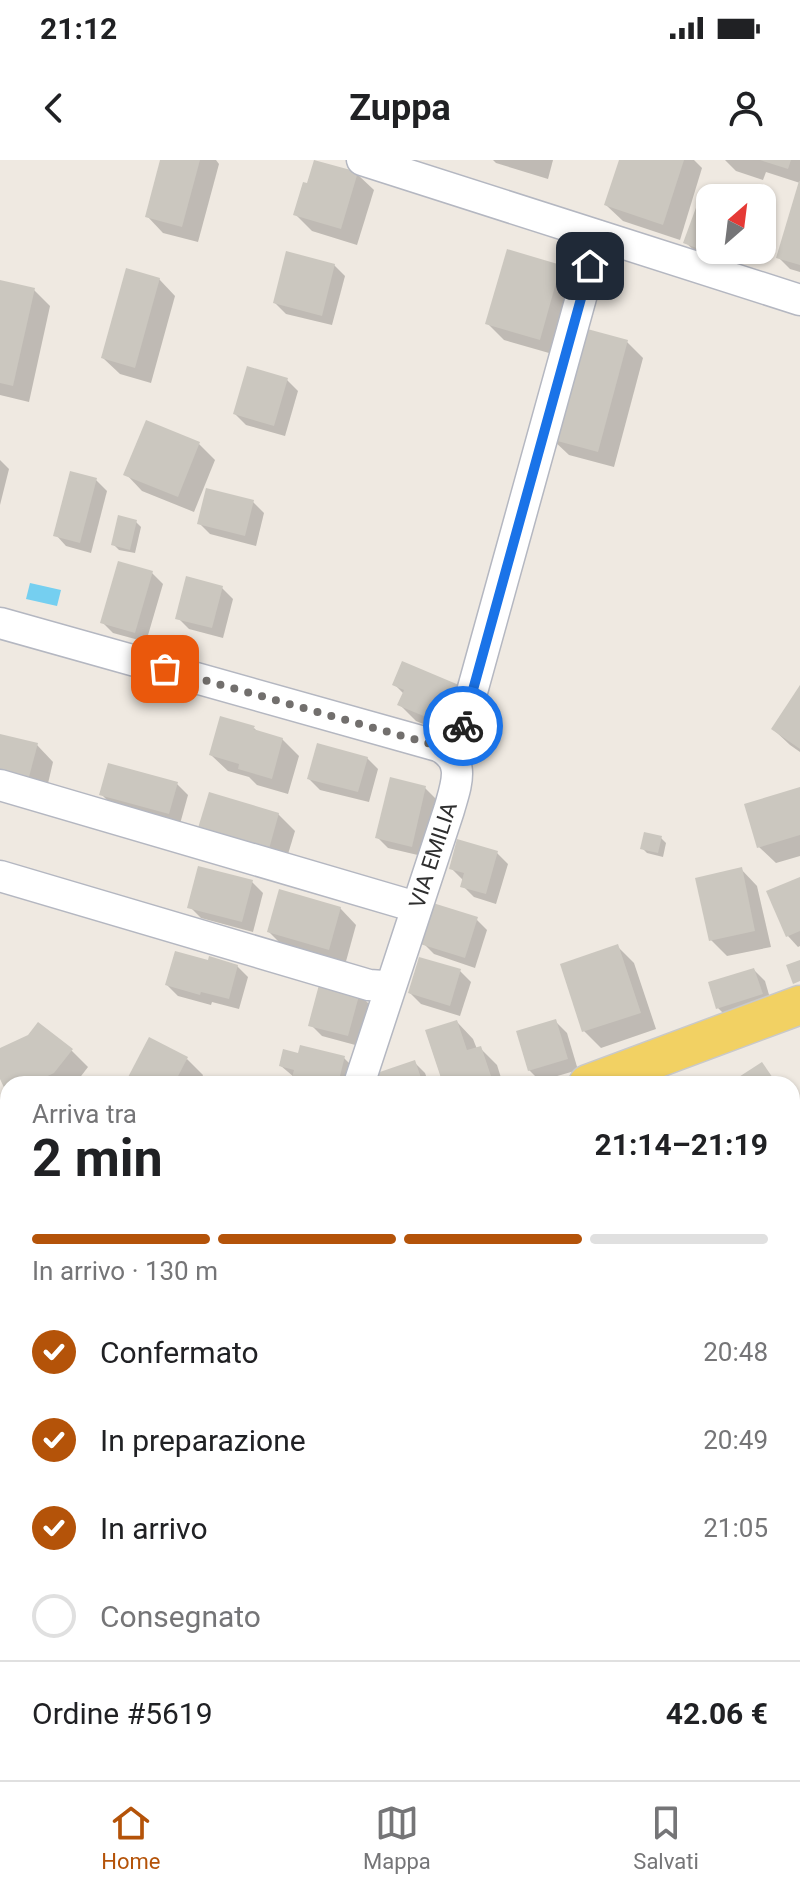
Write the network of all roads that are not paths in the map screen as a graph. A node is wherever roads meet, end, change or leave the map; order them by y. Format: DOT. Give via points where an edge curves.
graph roads {
  1 [pos="362,160"];
  2 [pos="598,236"];
  3 [pos="800,300"];
  4 [pos="0,623"];
  5 [pos="454,757"];
  6 [pos="0,785"];
  7 [pos="0,876"];
  8 [pos="416,907"];
  9 [pos="391,984"];
  10 [pos="800,1005"];
  11 [pos="362,1076"];
  12 [pos="609,1076"];
  1 -- 2 [label="street"];
  2 -- 3 [label="street"];
  2 -- 5 [label="street, VIA EMILIA"];
  4 -- 5 [label="street" via="438,746"];
  5 -- 8 [label="street, VIA EMILIA" via="454,793"];
  6 -- 8 [label="street"];
  7 -- 9 [label="street" via="369,985"];
  8 -- 9 [label="street, VIA EMILIA"];
  9 -- 11 [label="street, VIA EMILIA"];
  10 -- 12 [label="main road"];
}
